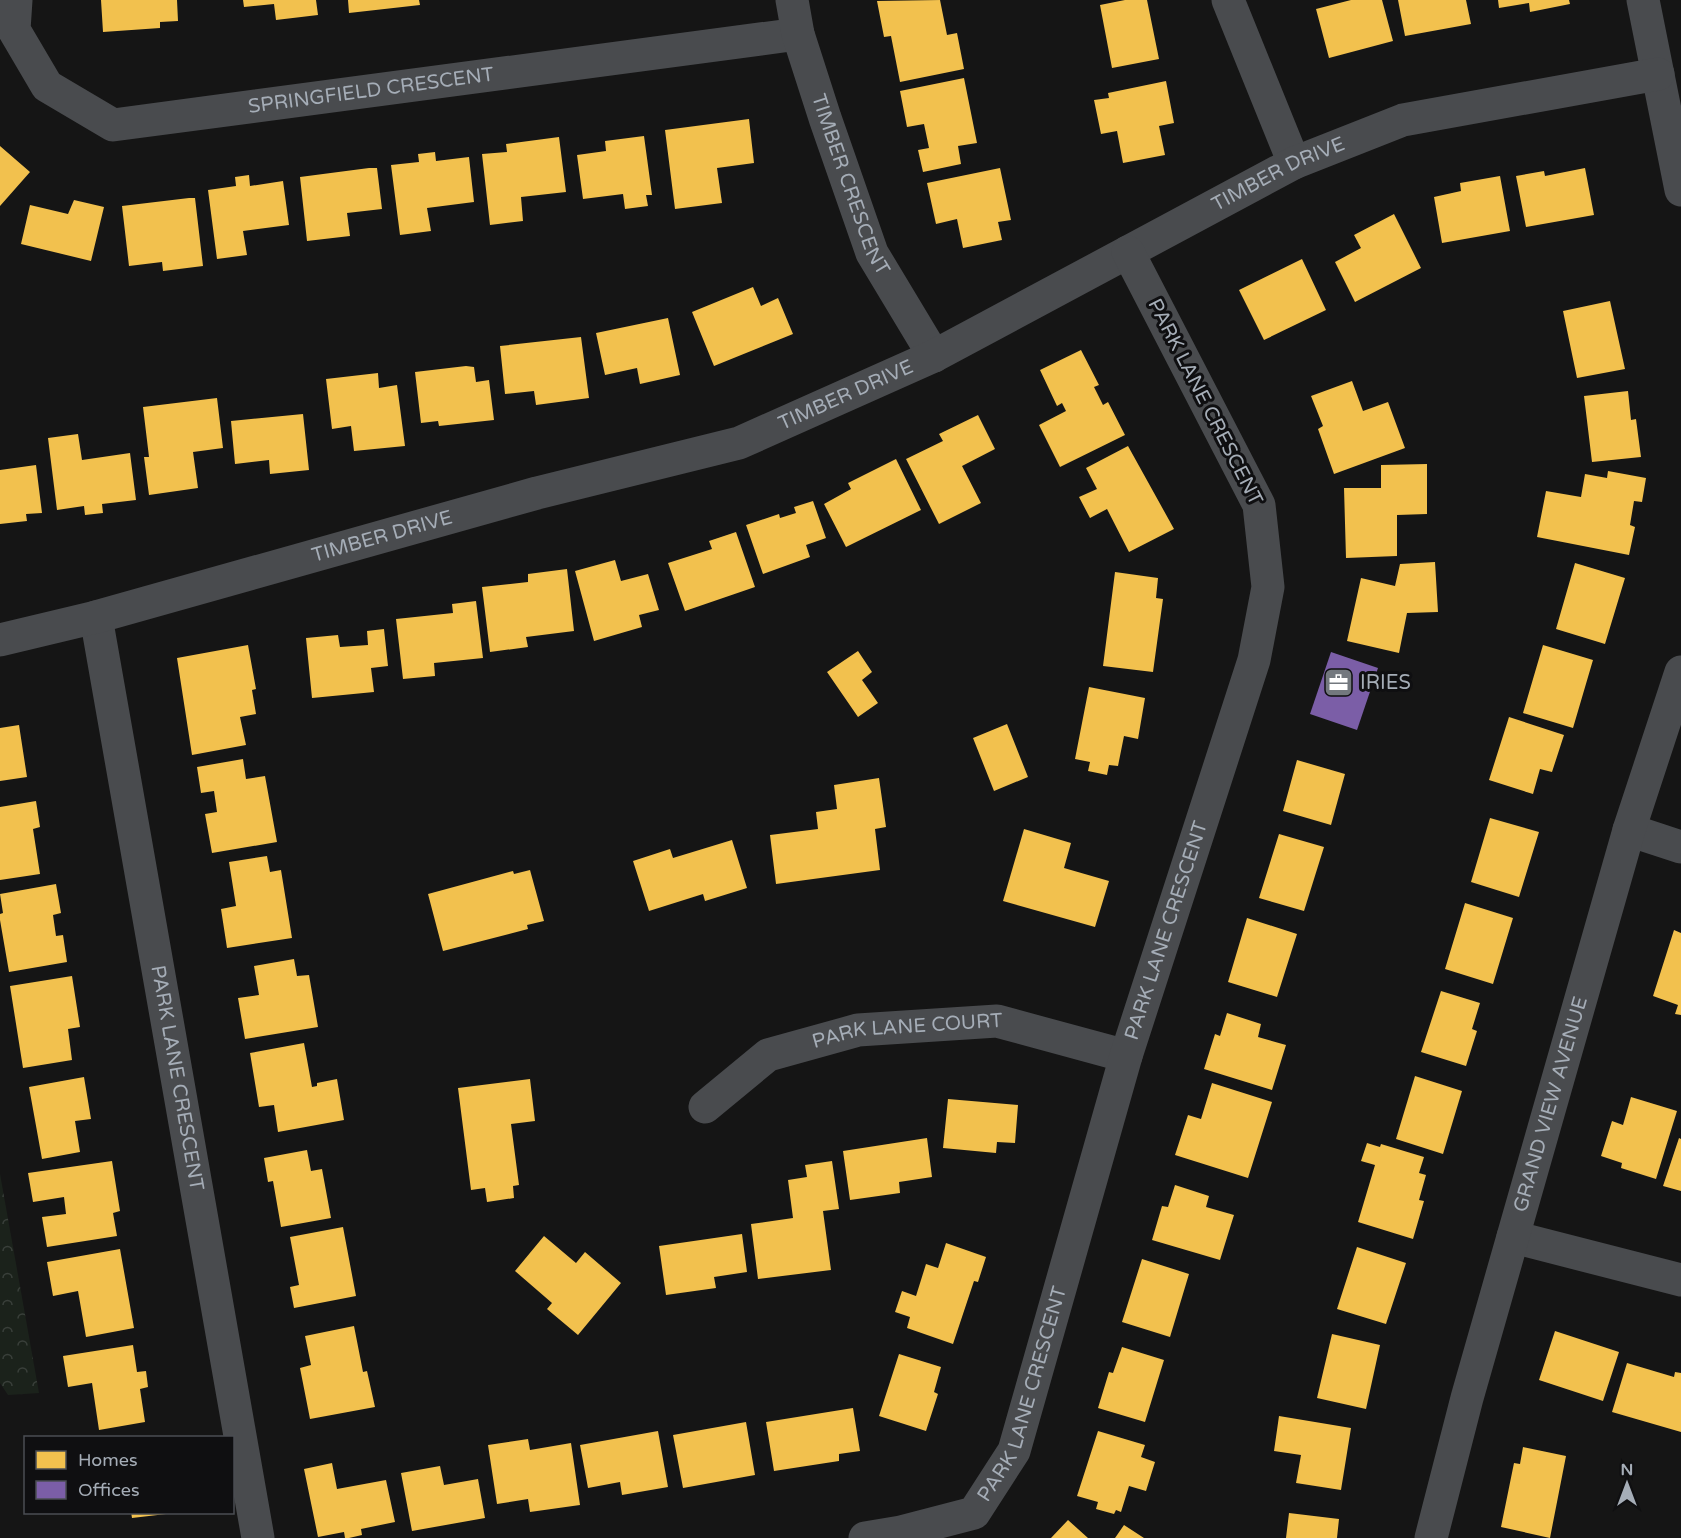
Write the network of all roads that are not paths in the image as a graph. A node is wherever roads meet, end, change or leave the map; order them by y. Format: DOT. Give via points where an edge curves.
graph roads {
  1 [pos="16,0"];
  2 [pos="792,0"];
  3 [pos="1228,0"];
  4 [pos="1643,0"];
  5 [pos="798,34"];
  6 [pos="1658,74"];
  7 [pos="1294,163"];
  8 [pos="1681,190"];
  9 [pos="1128,252"];
  10 [pos="934,356"];
  11 [pos="96,616"];
  12 [pos="0,640"];
  13 [pos="1681,672"];
  14 [pos="1629,830"];
  15 [pos="1681,847"];
  16 [pos="1126,1056"];
  17 [pos="705,1107"];
  18 [pos="1513,1237"];
  19 [pos="1681,1280"];
  20 [pos="258,1538"];
  21 [pos="865,1538"];
  22 [pos="1431,1538"];
  1 -- 5 [label="street, SPRINGFIELD CRESCENT" via="14,30 47,86 113,125"];
  2 -- 5 [label="street, TIMBER CRESCENT"];
  3 -- 7 [label="street"];
  4 -- 6 [label="street"];
  5 -- 10 [label="street, TIMBER CRESCENT" via="872,253"];
  6 -- 7 [label="street, TIMBER DRIVE" via="1403,120"];
  6 -- 8 [label="street"];
  7 -- 9 [label="street, TIMBER DRIVE"];
  9 -- 10 [label="street, TIMBER DRIVE"];
  9 -- 16 [label="street, PARK LANE CRESCENT" via="1259,505 1268,587 1254,660"];
  10 -- 11 [label="street, TIMBER DRIVE" via="740,443 537,493"];
  11 -- 12 [label="street, TIMBER DRIVE"];
  11 -- 20 [label="street, PARK LANE CRESCENT"];
  13 -- 14 [label="street, GRAND VIEW AVENUE"];
  14 -- 15 [label="street"];
  14 -- 18 [label="street, GRAND VIEW AVENUE"];
  16 -- 17 [label="street, PARK LANE COURT" via="997,1021 858,1030 768,1054"];
  16 -- 21 [label="street, PARK LANE CRESCENT" via="1014,1451 974,1513"];
  18 -- 19 [label="street"];
  18 -- 22 [label="street, GRAND VIEW AVENUE"];
}
